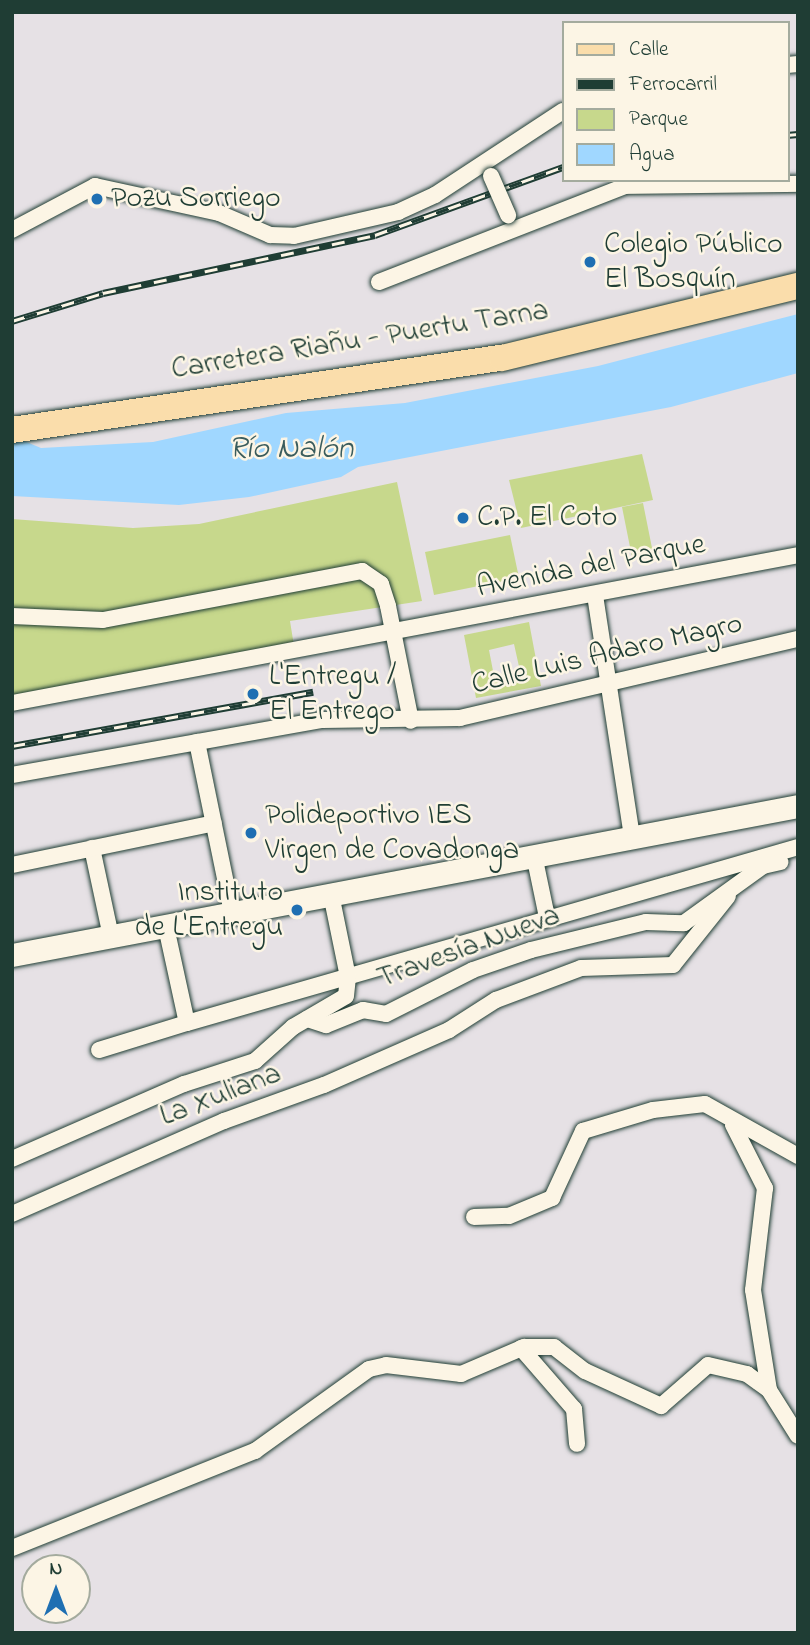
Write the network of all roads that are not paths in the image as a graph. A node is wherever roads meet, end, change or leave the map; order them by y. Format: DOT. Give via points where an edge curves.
graph roads {
  1 [pos="562,112"];
  2 [pos="488,170"];
  3 [pos="798,184"];
  4 [pos="512,220"];
  5 [pos="13,228"];
  6 [pos="379,282"];
  7 [pos="798,286"];
  8 [pos="12,430"];
  9 [pos="798,555"];
  10 [pos="595,594"];
  11 [pos="12,616"];
  12 [pos="395,631"];
  13 [pos="798,639"];
  14 [pos="612,685"];
  15 [pos="12,703"];
  16 [pos="419,721"];
  17 [pos="197,742"];
  18 [pos="12,775"];
  19 [pos="798,806"];
  20 [pos="214,823"];
  21 [pos="632,836"];
  22 [pos="798,846"];
  23 [pos="92,848"];
  24 [pos="534,855"];
  25 [pos="798,857"];
  26 [pos="12,864"];
  27 [pos="331,894"];
  28 [pos="728,896"];
  29 [pos="232,912"];
  30 [pos="548,917"];
  31 [pos="166,927"];
  32 [pos="111,937"];
  33 [pos="12,955"];
  34 [pos="348,977"];
  35 [pos="307,1018"];
  36 [pos="187,1023"];
  37 [pos="99,1050"];
  38 [pos="733,1125"];
  39 [pos="798,1156"];
  40 [pos="12,1159"];
  41 [pos="12,1214"];
  42 [pos="474,1217"];
  43 [pos="521,1348"];
  44 [pos="769,1390"];
  45 [pos="798,1436"];
  46 [pos="578,1444"];
  47 [pos="12,1548"];
  1 -- 2 [label="street"];
  2 -- 4 [label="street, bridge"];
  2 -- 5 [label="street" via="398,212 294,236 95,186"];
  3 -- 4 [label="street" via="625,187"];
  4 -- 6 [label="street"];
  7 -- 8 [label="main road, Carretera Riañu - Puertu Tarna" via="502,358"];
  9 -- 10 [label="street, Avenida del Parque"];
  10 -- 12 [label="street, Avenida del Parque"];
  10 -- 14 [label="street"];
  11 -- 12 [label="street" via="103,620 362,571 381,584"];
  12 -- 15 [label="street, Avenida del Parque"];
  12 -- 16 [label="street"];
  13 -- 14 [label="street, Calle Luis Adaro Magro"];
  14 -- 16 [label="street, Calle Luis Adaro Magro"];
  14 -- 21 [label="street"];
  16 -- 17 [label="street, Calle Luis Adaro Magro" via="322,720"];
  17 -- 18 [label="street, Calle Luis Adaro Magro"];
  17 -- 20 [label="street"];
  19 -- 21 [label="street"];
  20 -- 23 [label="street"];
  20 -- 29 [label="street"];
  21 -- 24 [label="street"];
  22 -- 30 [label="street"];
  23 -- 26 [label="street"];
  23 -- 32 [label="street"];
  24 -- 27 [label="street"];
  24 -- 30 [label="street"];
  25 -- 28 [label="street" via="763,866"];
  27 -- 29 [label="street"];
  27 -- 34 [label="street"];
  28 -- 35 [label="street, Travesía Nueva" via="684,923 605,931 473,970 386,1014 363,1010 326,1024"];
  28 -- 41 [label="street, La Xuliana" via="673,965 581,968 496,1000 449,1030"];
  29 -- 31 [label="street"];
  30 -- 34 [label="street"];
  31 -- 32 [label="street"];
  31 -- 36 [label="street"];
  32 -- 33 [label="street"];
  34 -- 35 [label="street, La Xuliana" via="346,996"];
  34 -- 36 [label="street"];
  35 -- 40 [label="street, La Xuliana" via="255,1061 184,1084"];
  36 -- 37 [label="street"];
  38 -- 39 [label="street"];
  38 -- 42 [label="street" via="705,1104 592,1127 577,1139 559,1194 509,1216"];
  38 -- 44 [label="street" via="765,1188 753,1290"];
  43 -- 44 [label="street" via="554,1346 585,1371 661,1406 708,1365 747,1374"];
  43 -- 46 [label="street" via="574,1409"];
  43 -- 47 [label="street" via="461,1374 386,1365 369,1369 255,1451 201,1467"];
  44 -- 45 [label="street"];
}
